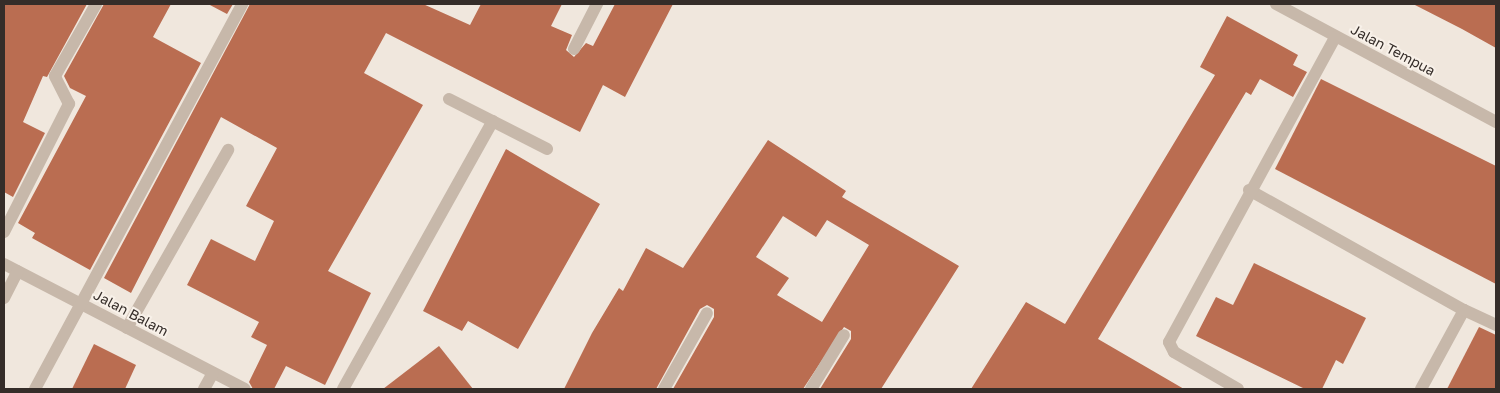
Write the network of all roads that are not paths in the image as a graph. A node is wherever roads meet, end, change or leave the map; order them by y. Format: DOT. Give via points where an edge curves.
graph roads {
  1 [pos="96,4"];
  2 [pos="242,4"];
  3 [pos="597,4"];
  4 [pos="1276,4"];
  5 [pos="1335,37"];
  6 [pos="574,49"];
  7 [pos="450,98"];
  8 [pos="493,121"];
  9 [pos="1496,122"];
  10 [pos="547,149"];
  11 [pos="228,150"];
  12 [pos="1249,190"];
  13 [pos="4,232"];
  14 [pos="4,264"];
  15 [pos="18,271"];
  16 [pos="4,298"];
  17 [pos="82,304"];
  18 [pos="1464,310"];
  19 [pos="708,313"];
  20 [pos="1496,325"];
  21 [pos="127,328"];
  22 [pos="844,335"];
  23 [pos="213,373"];
  24 [pos="1229,387"];
  25 [pos="35,389"];
  26 [pos="204,389"];
  27 [pos="245,389"];
  28 [pos="343,389"];
  29 [pos="664,389"];
  30 [pos="811,389"];
  31 [pos="1421,389"];
  1 -- 13 [label="street" via="55,76 69,104"];
  2 -- 17 [label="street"];
  3 -- 6 [label="street"];
  4 -- 5 [label="street, Jalan Tempua"];
  5 -- 9 [label="street, Jalan Tempua"];
  5 -- 12 [label="street"];
  7 -- 8 [label="street"];
  8 -- 10 [label="street"];
  8 -- 28 [label="street"];
  11 -- 21 [label="street"];
  12 -- 18 [label="street"];
  12 -- 24 [label="street" via="1170,342 1174,352"];
  14 -- 15 [label="street, Jalan Balam"];
  15 -- 16 [label="street"];
  15 -- 17 [label="street, Jalan Balam"];
  17 -- 21 [label="street, Jalan Balam"];
  17 -- 25 [label="street"];
  18 -- 20 [label="street"];
  18 -- 31 [label="street"];
  19 -- 29 [label="street"];
  21 -- 23 [label="street, Jalan Balam"];
  22 -- 30 [label="street"];
  23 -- 26 [label="street"];
  23 -- 27 [label="street, Jalan Balam"];
}
